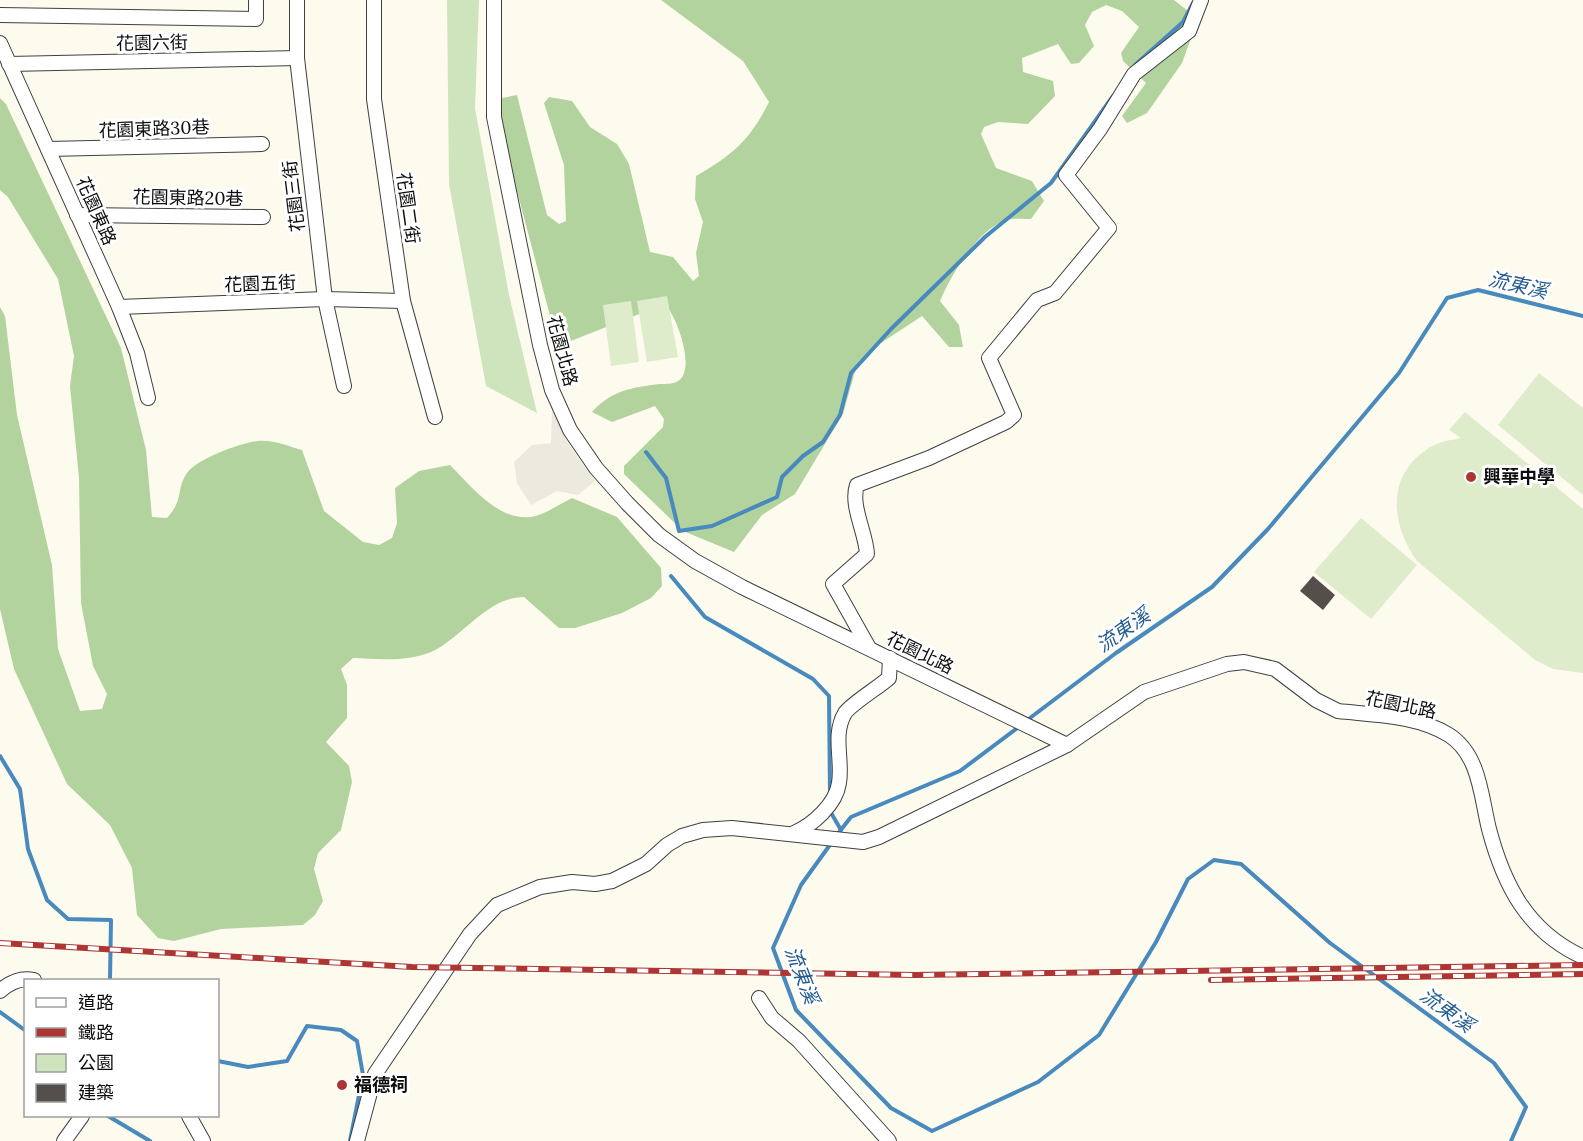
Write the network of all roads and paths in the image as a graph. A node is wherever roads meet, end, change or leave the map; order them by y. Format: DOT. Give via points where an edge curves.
graph roads {
  1 [pos="256,0"];
  2 [pos="297,0"];
  3 [pos="374,0"];
  4 [pos="494,0"];
  5 [pos="1201,0"];
  6 [pos="0,15"];
  7 [pos="0,43"];
  8 [pos="297,58"];
  9 [pos="9,64"];
  10 [pos="262,144"];
  11 [pos="48,149"];
  12 [pos="77,215"];
  13 [pos="262,217"];
  14 [pos="325,300"];
  15 [pos="403,301"];
  16 [pos="119,307"];
  17 [pos="344,386"];
  18 [pos="148,398"];
  19 [pos="435,417"];
  20 [pos="869,648"];
  21 [pos="890,658"];
  22 [pos="1066,745"];
  23 [pos="797,834"];
  24 [pos="1583,957"];
  25 [pos="28,979"];
  26 [pos="0,991"];
  27 [pos="759,998"];
  28 [pos="81,1117"];
  29 [pos="190,1117"];
  30 [pos="64,1141"];
  31 [pos="203,1141"];
  32 [pos="357,1141"];
  33 [pos="889,1141"];
  1 -- 6 [label="street" via="256,18"];
  2 -- 8 [label="street, 花園三街"];
  3 -- 15 [label="street, 花園二街" via="374,99"];
  4 -- 20 [label="street, 花園北路" via="494,117 502,166 540,345 552,390 570,430 596,468 659,535 742,587"];
  5 -- 20 [label="street" via="1189,31 1134,74 1066,175 1109,228 1054,293 1037,300 989,358 1014,415 929,458 858,485 854,495 867,554 833,584"];
  7 -- 9 [label="street, 花園東路"];
  8 -- 9 [label="street, 花園六街"];
  8 -- 14 [label="street, 花園三街"];
  9 -- 11 [label="street, 花園東路"];
  10 -- 11 [label="street, 花園東路30巷"];
  11 -- 12 [label="street, 花園東路"];
  12 -- 13 [label="street, 花園東路20巷"];
  12 -- 16 [label="street, 花園東路"];
  14 -- 15 [label="street, 花園五街"];
  14 -- 16 [label="street, 花園五街"];
  14 -- 17 [label="street, 花園三街"];
  15 -- 19 [label="street, 花園二街"];
  16 -- 18 [label="street, 花園東路"];
  20 -- 21 [label="street, 花園北路"];
  21 -- 22 [label="street, 花園北路"];
  21 -- 23 [label="street" via="888,678 845,713 838,747 840,782 833,798"];
  22 -- 23 [label="street" via="879,837 863,842"];
  22 -- 24 [label="street, 花園北路" via="1144,692 1244,662 1275,669 1321,704 1338,711 1428,725 1449,735 1471,759 1497,856 1529,918 1548,936"];
  23 -- 32 [label="street" via="732,828 703,830 682,836 646,864 612,881 540,887 497,905 470,934 375,1074"];
  25 -- 26 [label="street" via="7,984"];
  27 -- 33 [label="street" via="772,1018 799,1041"];
  28 -- 30 [label="street"];
  29 -- 31 [label="street"];
}
